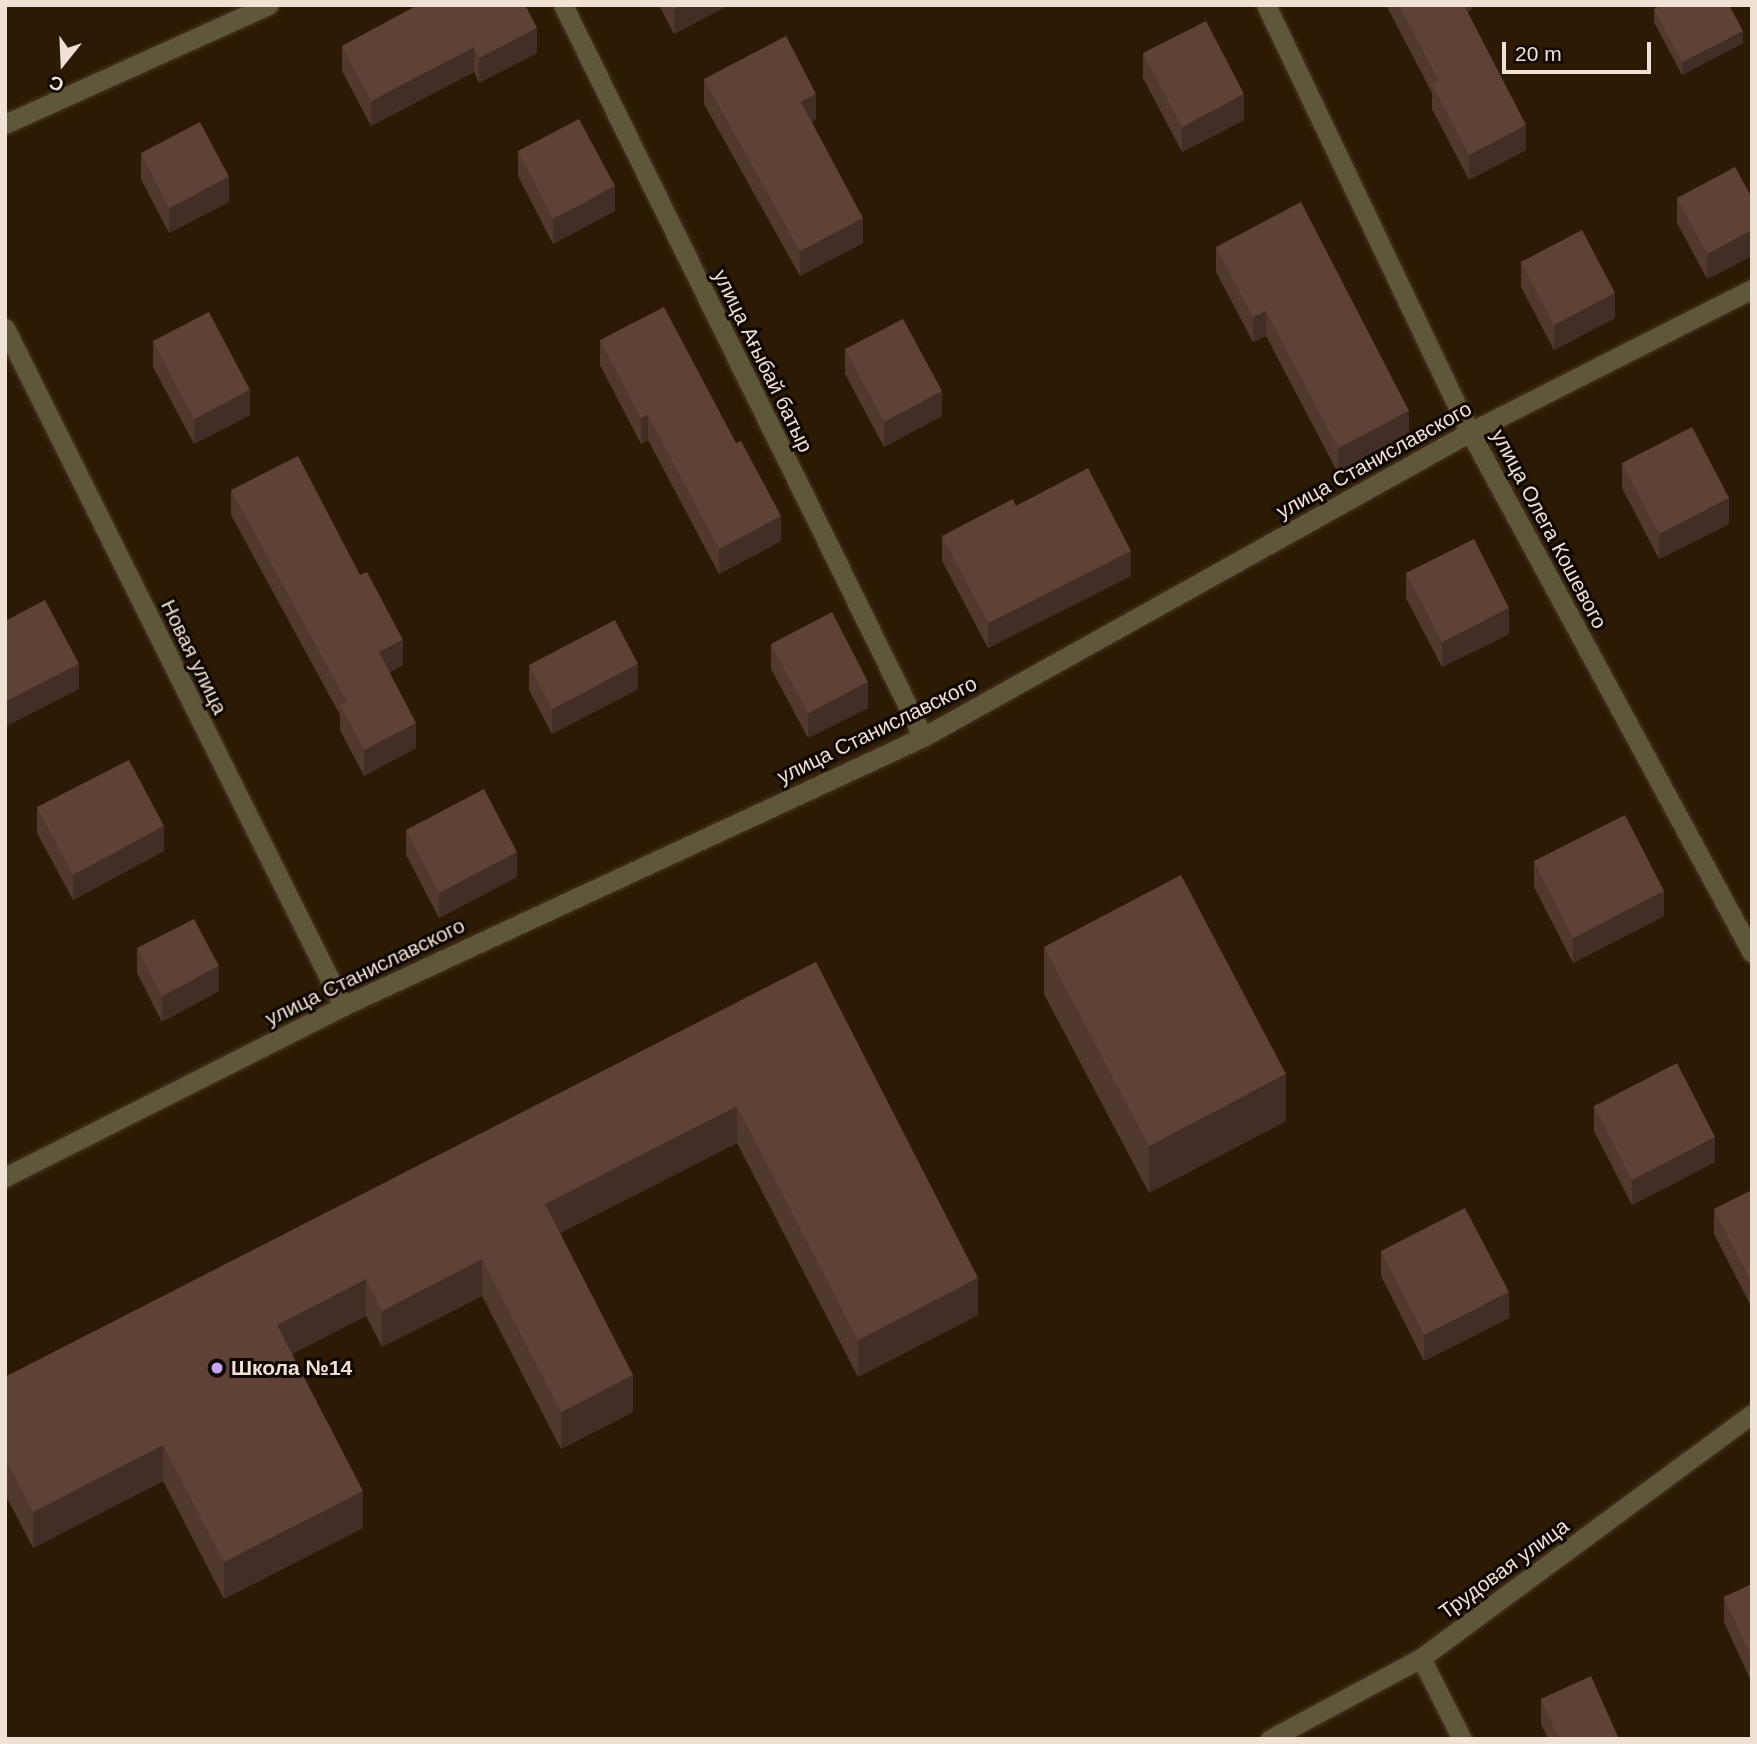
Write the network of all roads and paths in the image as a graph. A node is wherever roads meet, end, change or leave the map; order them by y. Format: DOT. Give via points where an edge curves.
graph roads {
  1 [pos="268,5"];
  2 [pos="563,5"];
  3 [pos="1266,5"];
  4 [pos="5,124"];
  5 [pos="1752,289"];
  6 [pos="5,328"];
  7 [pos="1470,432"];
  8 [pos="923,737"];
  9 [pos="1752,953"];
  10 [pos="343,1006"];
  11 [pos="5,1178"];
  12 [pos="1752,1414"];
  13 [pos="1421,1658"];
  14 [pos="1270,1739"];
  15 [pos="1462,1739"];
  1 -- 4 [label="street"];
  2 -- 8 [label="street, улица Ағыбай батыр"];
  3 -- 7 [label="street, улица Олега Кошевого"];
  5 -- 7 [label="street, улица Станиславского"];
  6 -- 10 [label="street, Новая улица"];
  7 -- 8 [label="street, улица Станиславского"];
  7 -- 9 [label="street, улица Олега Кошевого"];
  8 -- 10 [label="street, улица Станиславского"];
  10 -- 11 [label="street, улица Станиславского"];
  12 -- 13 [label="street, Трудовая улица"];
  13 -- 14 [label="street, Трудовая улица"];
  13 -- 15 [label="street"];
}
